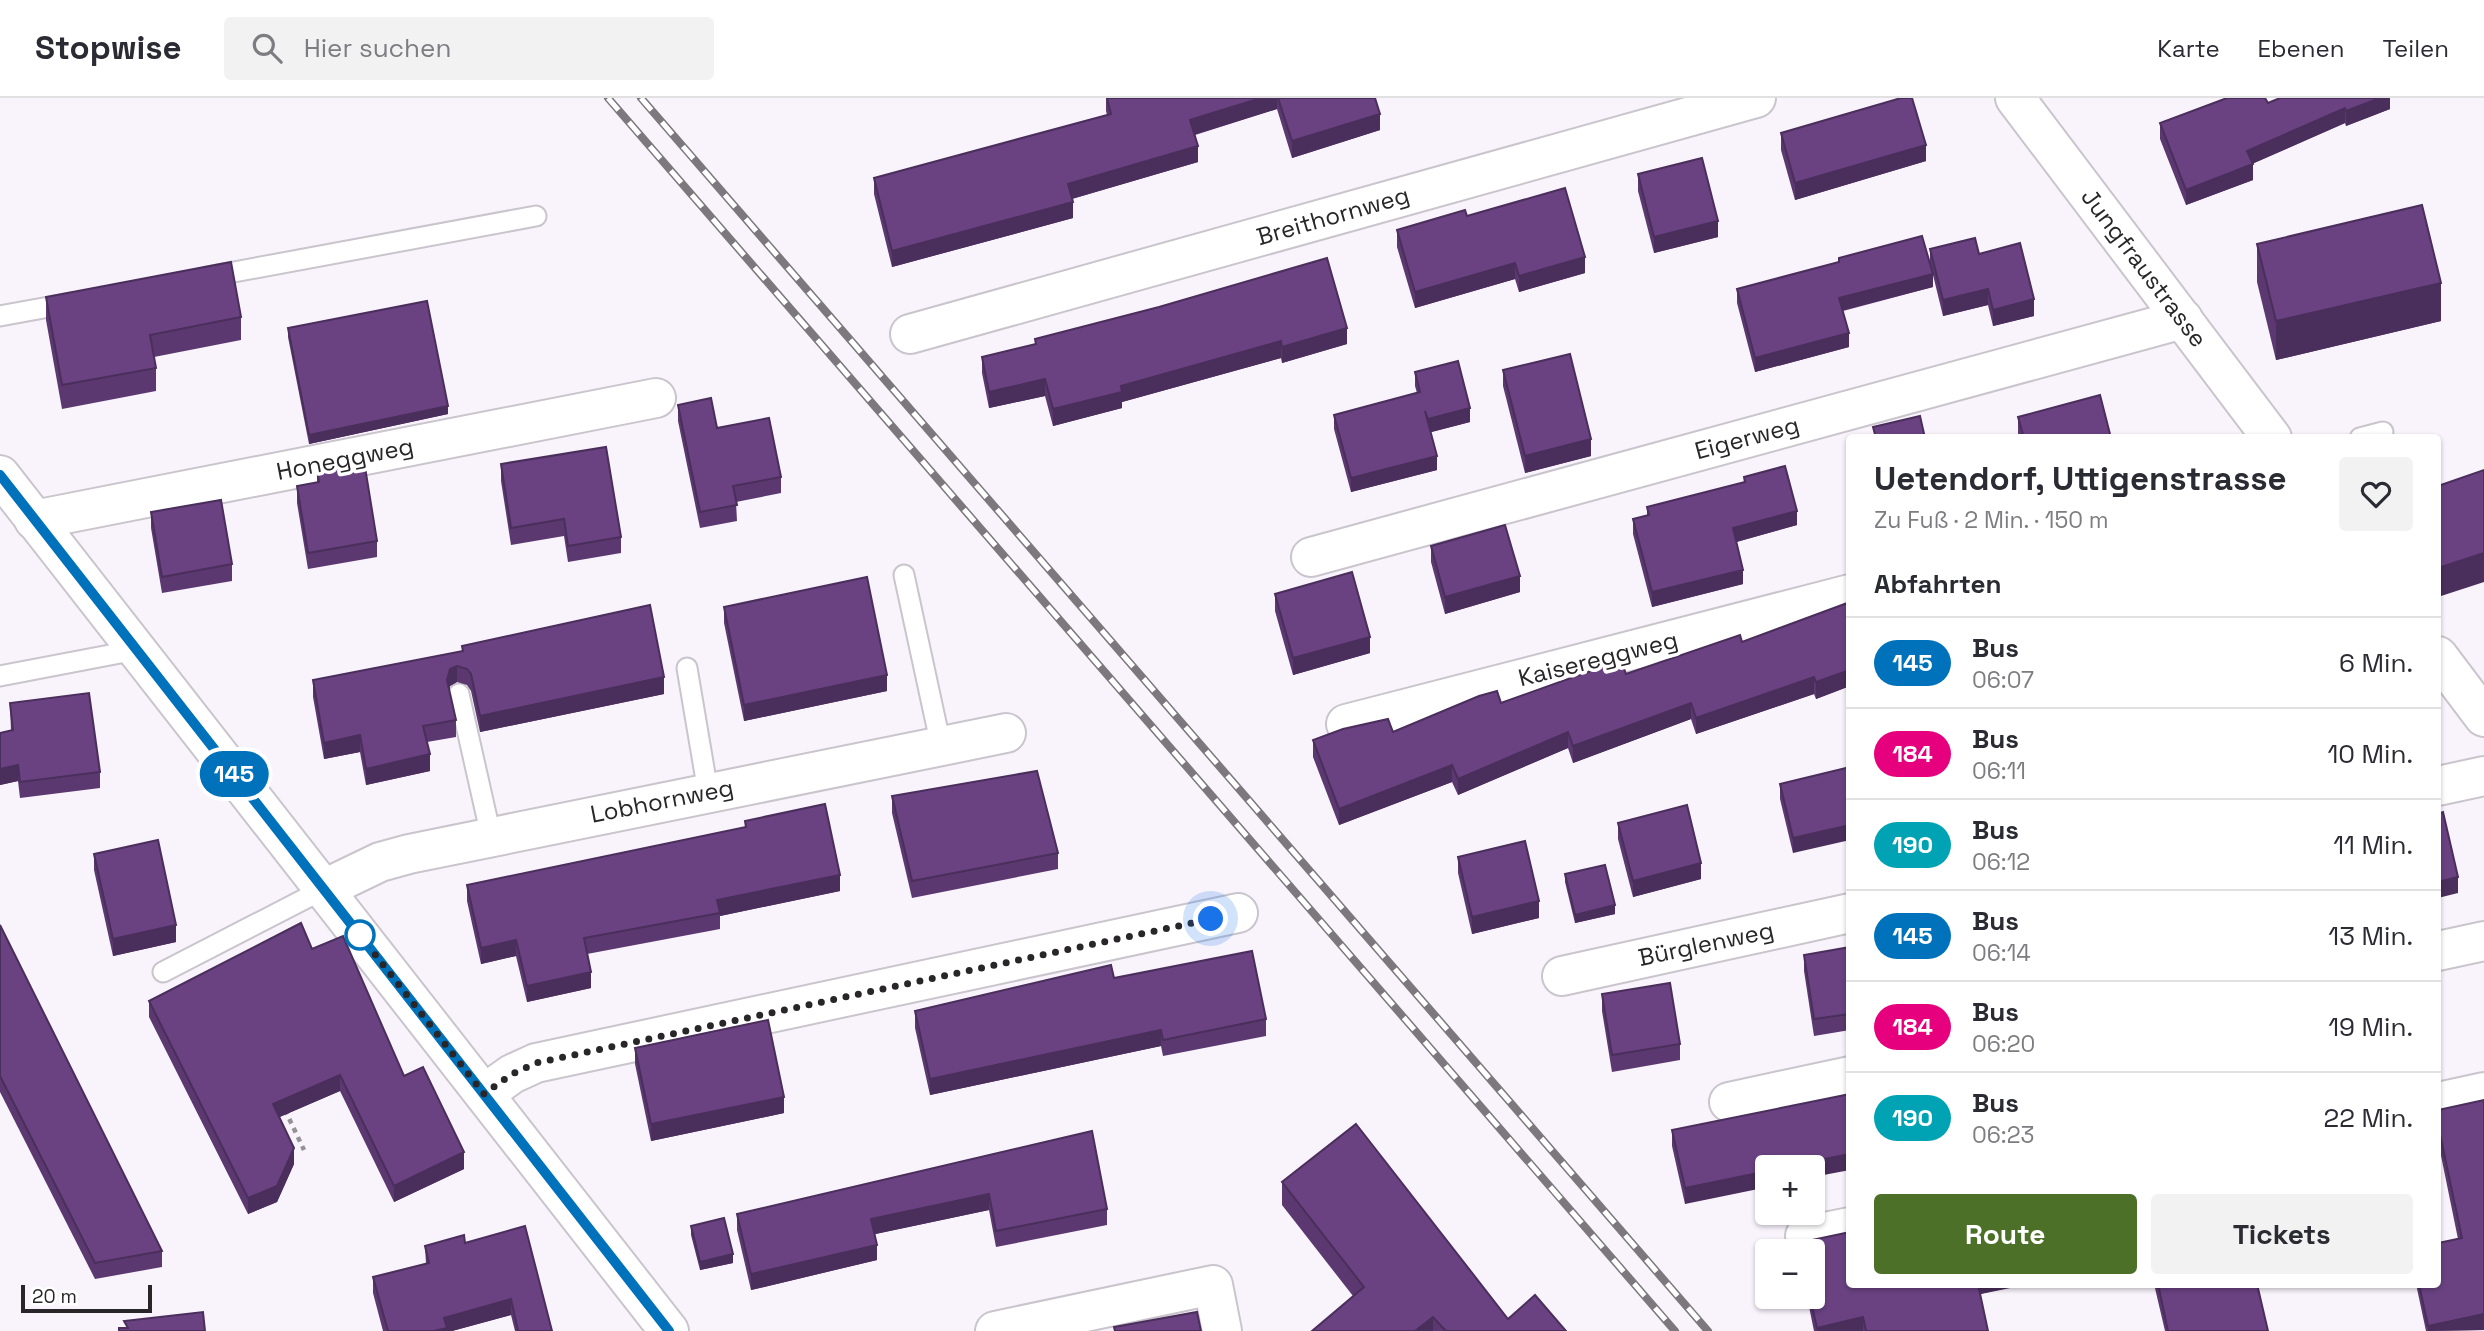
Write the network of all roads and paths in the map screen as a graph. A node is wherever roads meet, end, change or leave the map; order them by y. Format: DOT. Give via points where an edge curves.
graph roads {
  1 [pos="1756,98"];
  2 [pos="2015,98"];
  3 [pos="536,216"];
  4 [pos="192,280"];
  5 [pos="96,298"];
  6 [pos="0,316"];
  7 [pos="2183,319"];
  8 [pos="909,334"];
  9 [pos="656,398"];
  10 [pos="2383,432"];
  11 [pos="2269,434"];
  12 [pos="2375,434"];
  13 [pos="0,475"];
  14 [pos="34,520"];
  15 [pos="1311,557"];
  16 [pos="905,575"];
  17 [pos="1846,595"];
  18 [pos="136,650"];
  19 [pos="2441,660"];
  20 [pos="687,668"];
  21 [pos="0,676"];
  22 [pos="459,694"];
  23 [pos="2484,717"];
  24 [pos="1346,724"];
  25 [pos="1006,733"];
  26 [pos="941,746"];
  27 [pos="2484,776"];
  28 [pos="2441,785"];
  29 [pos="708,792"];
  30 [pos="491,836"];
  31 [pos="324,889"];
  32 [pos="1238,913"];
  33 [pos="1846,914"];
  34 [pos="2484,941"];
  35 [pos="2441,950"];
  36 [pos="163,972"];
  37 [pos="1562,975"];
  38 [pos="1846,1077"];
  39 [pos="2484,1092"];
  40 [pos="484,1094"];
  41 [pos="280,1100"];
  42 [pos="2441,1101"];
  43 [pos="1729,1102"];
  44 [pos="304,1150"];
  45 [pos="1846,1228"];
  46 [pos="1805,1236"];
  47 [pos="669,1331"];
  48 [pos="995,1331"];
  49 [pos="1222,1331"];
  1 -- 8 [label="street, Breithornweg"];
  2 -- 7 [label="street, Jungfraustrasse"];
  3 -- 4 [label="lane"];
  5 -- 6 [label="lane"];
  7 -- 11 [label="street, Jungfraustrasse"];
  7 -- 15 [label="street, Eigerweg"];
  9 -- 14 [label="street, Honeggweg"];
  10 -- 12 [label="lane"];
  13 -- 14 [label="street"];
  14 -- 18 [label="street"];
  16 -- 26 [label="lane"];
  17 -- 24 [label="street, Kaisereggweg"];
  18 -- 21 [label="lane"];
  18 -- 31 [label="street"];
  19 -- 23 [label="street"];
  20 -- 29 [label="lane"];
  22 -- 30 [label="lane"];
  25 -- 26 [label="street, Lobhornweg"];
  26 -- 29 [label="street, Lobhornweg"];
  27 -- 28 [label="street"];
  29 -- 30 [label="street, Lobhornweg"];
  30 -- 31 [label="street, Lobhornweg" via="380,862"];
  31 -- 36 [label="lane"];
  31 -- 40 [label="street"];
  32 -- 40 [label="street" via="536,1063"];
  33 -- 37 [label="street, Bürglenweg"];
  34 -- 35 [label="street"];
  38 -- 43 [label="street"];
  39 -- 42 [label="street"];
  40 -- 47 [label="street"];
  41 -- 44 [label="path"];
  45 -- 46 [label="street"];
  48 -- 49 [label="street" via="1213,1284"];
}
